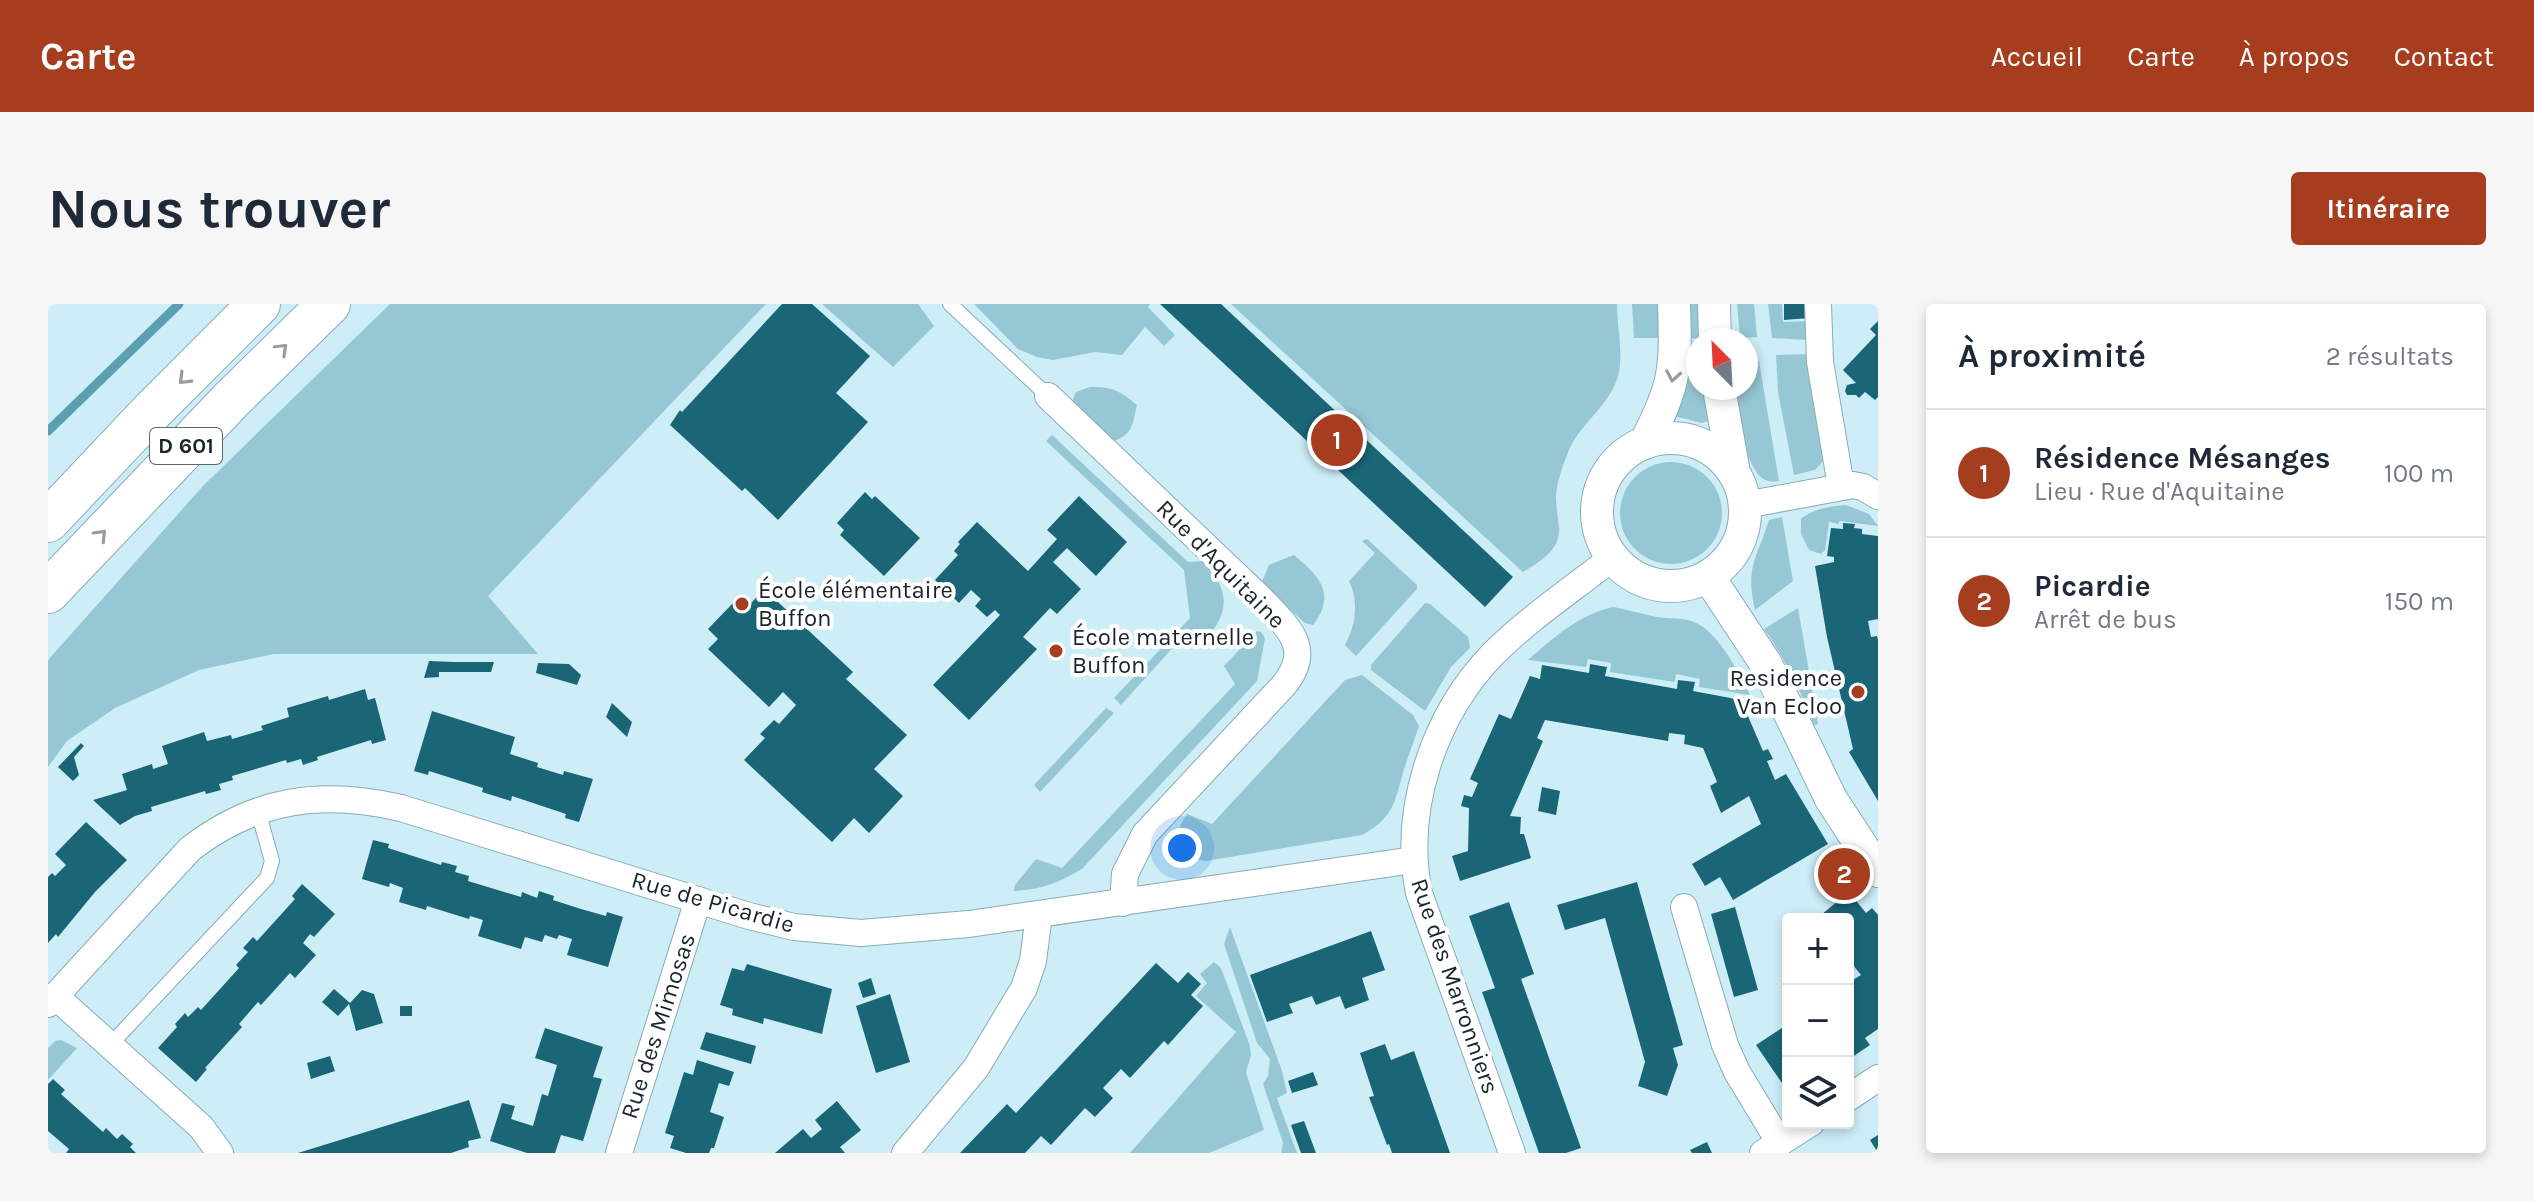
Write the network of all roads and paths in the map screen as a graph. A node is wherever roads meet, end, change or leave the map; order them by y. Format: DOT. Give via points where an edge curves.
graph roads {
  1 [pos="259,304"];
  2 [pos="329,304"];
  3 [pos="950,304"];
  4 [pos="1674,304"];
  5 [pos="1714,304"];
  6 [pos="1818,304"];
  7 [pos="1715,328"];
  8 [pos="1048,396"];
  9 [pos="1721,400"];
  10 [pos="1645,443"];
  11 [pos="1734,473"];
  12 [pos="1841,486"];
  13 [pos="1878,496"];
  14 [pos="1745,505"];
  15 [pos="48,521"];
  16 [pos="1613,557"];
  17 [pos="1708,576"];
  18 [pos="48,592"];
  19 [pos="258,811"];
  20 [pos="1414,860"];
  21 [pos="1878,871"];
  22 [pos="698,900"];
  23 [pos="1123,903"];
  24 [pos="1684,907"];
  25 [pos="1039,915"];
  26 [pos="52,1000"];
  27 [pos="110,1045"];
  28 [pos="1878,1078"];
  29 [pos="1854,1094"];
  30 [pos="1801,1129"];
  31 [pos="1771,1148"];
  32 [pos="220,1153"];
  33 [pos="619,1153"];
  34 [pos="905,1153"];
  35 [pos="1512,1153"];
  1 -- 15 [label="main road, D 601, one-way"];
  18 -- 2 [label="main road, D 601, one-way"];
  3 -- 8 [label="lane"];
  4 -- 10 [label="street, one-way" via="1672,386"];
  5 -- 7 [label="street"];
  6 -- 12 [label="street" via="1820,362"];
  8 -- 23 [label="street, Rue d'Aquitaine" via="1262,600 1298,649 1297,667 1284,685 1145,834 1125,874"];
  9 -- 11 [label="street"];
  10 -- 11 [label="street" via="1670,438 1695,442 1718,454"];
  10 -- 16 [label="street" via="1617,462 1600,492 1599,526"];
  11 -- 14 [label="street"];
  12 -- 13 [label="street" via="1863,487"];
  12 -- 14 [label="street"];
  14 -- 17 [label="street" via="1737,545"];
  16 -- 17 [label="street" via="1633,575 1657,584 1684,585"];
  16 -- 20 [label="street, Rue des Marronniers" via="1505,643 1457,701 1422,785"];
  17 -- 21 [label="street" via="1766,664 1831,799"];
  19 -- 22 [label="street, Rue de Picardie" via="320,799 373,802"];
  19 -- 26 [label="street, Rue de Picardie" via="190,849"];
  19 -- 27 [label="lane" via="272,861 267,878"];
  20 -- 23 [label="street, Rue de Picardie"];
  20 -- 35 [label="street, Rue des Marronniers" via="1419,893"];
  22 -- 25 [label="street, Rue de Picardie" via="772,922 850,933"];
  22 -- 33 [label="street, Rue des Mimosas"];
  23 -- 25 [label="street, Rue de Picardie"];
  24 -- 31 [label="street" via="1725,1045"];
  25 -- 34 [label="street" via="1024,988 976,1068"];
  26 -- 27 [label="street"];
  27 -- 32 [label="street" via="201,1127"];
  28 -- 29 [label="street"];
  30 -- 31 [label="street"];
}
